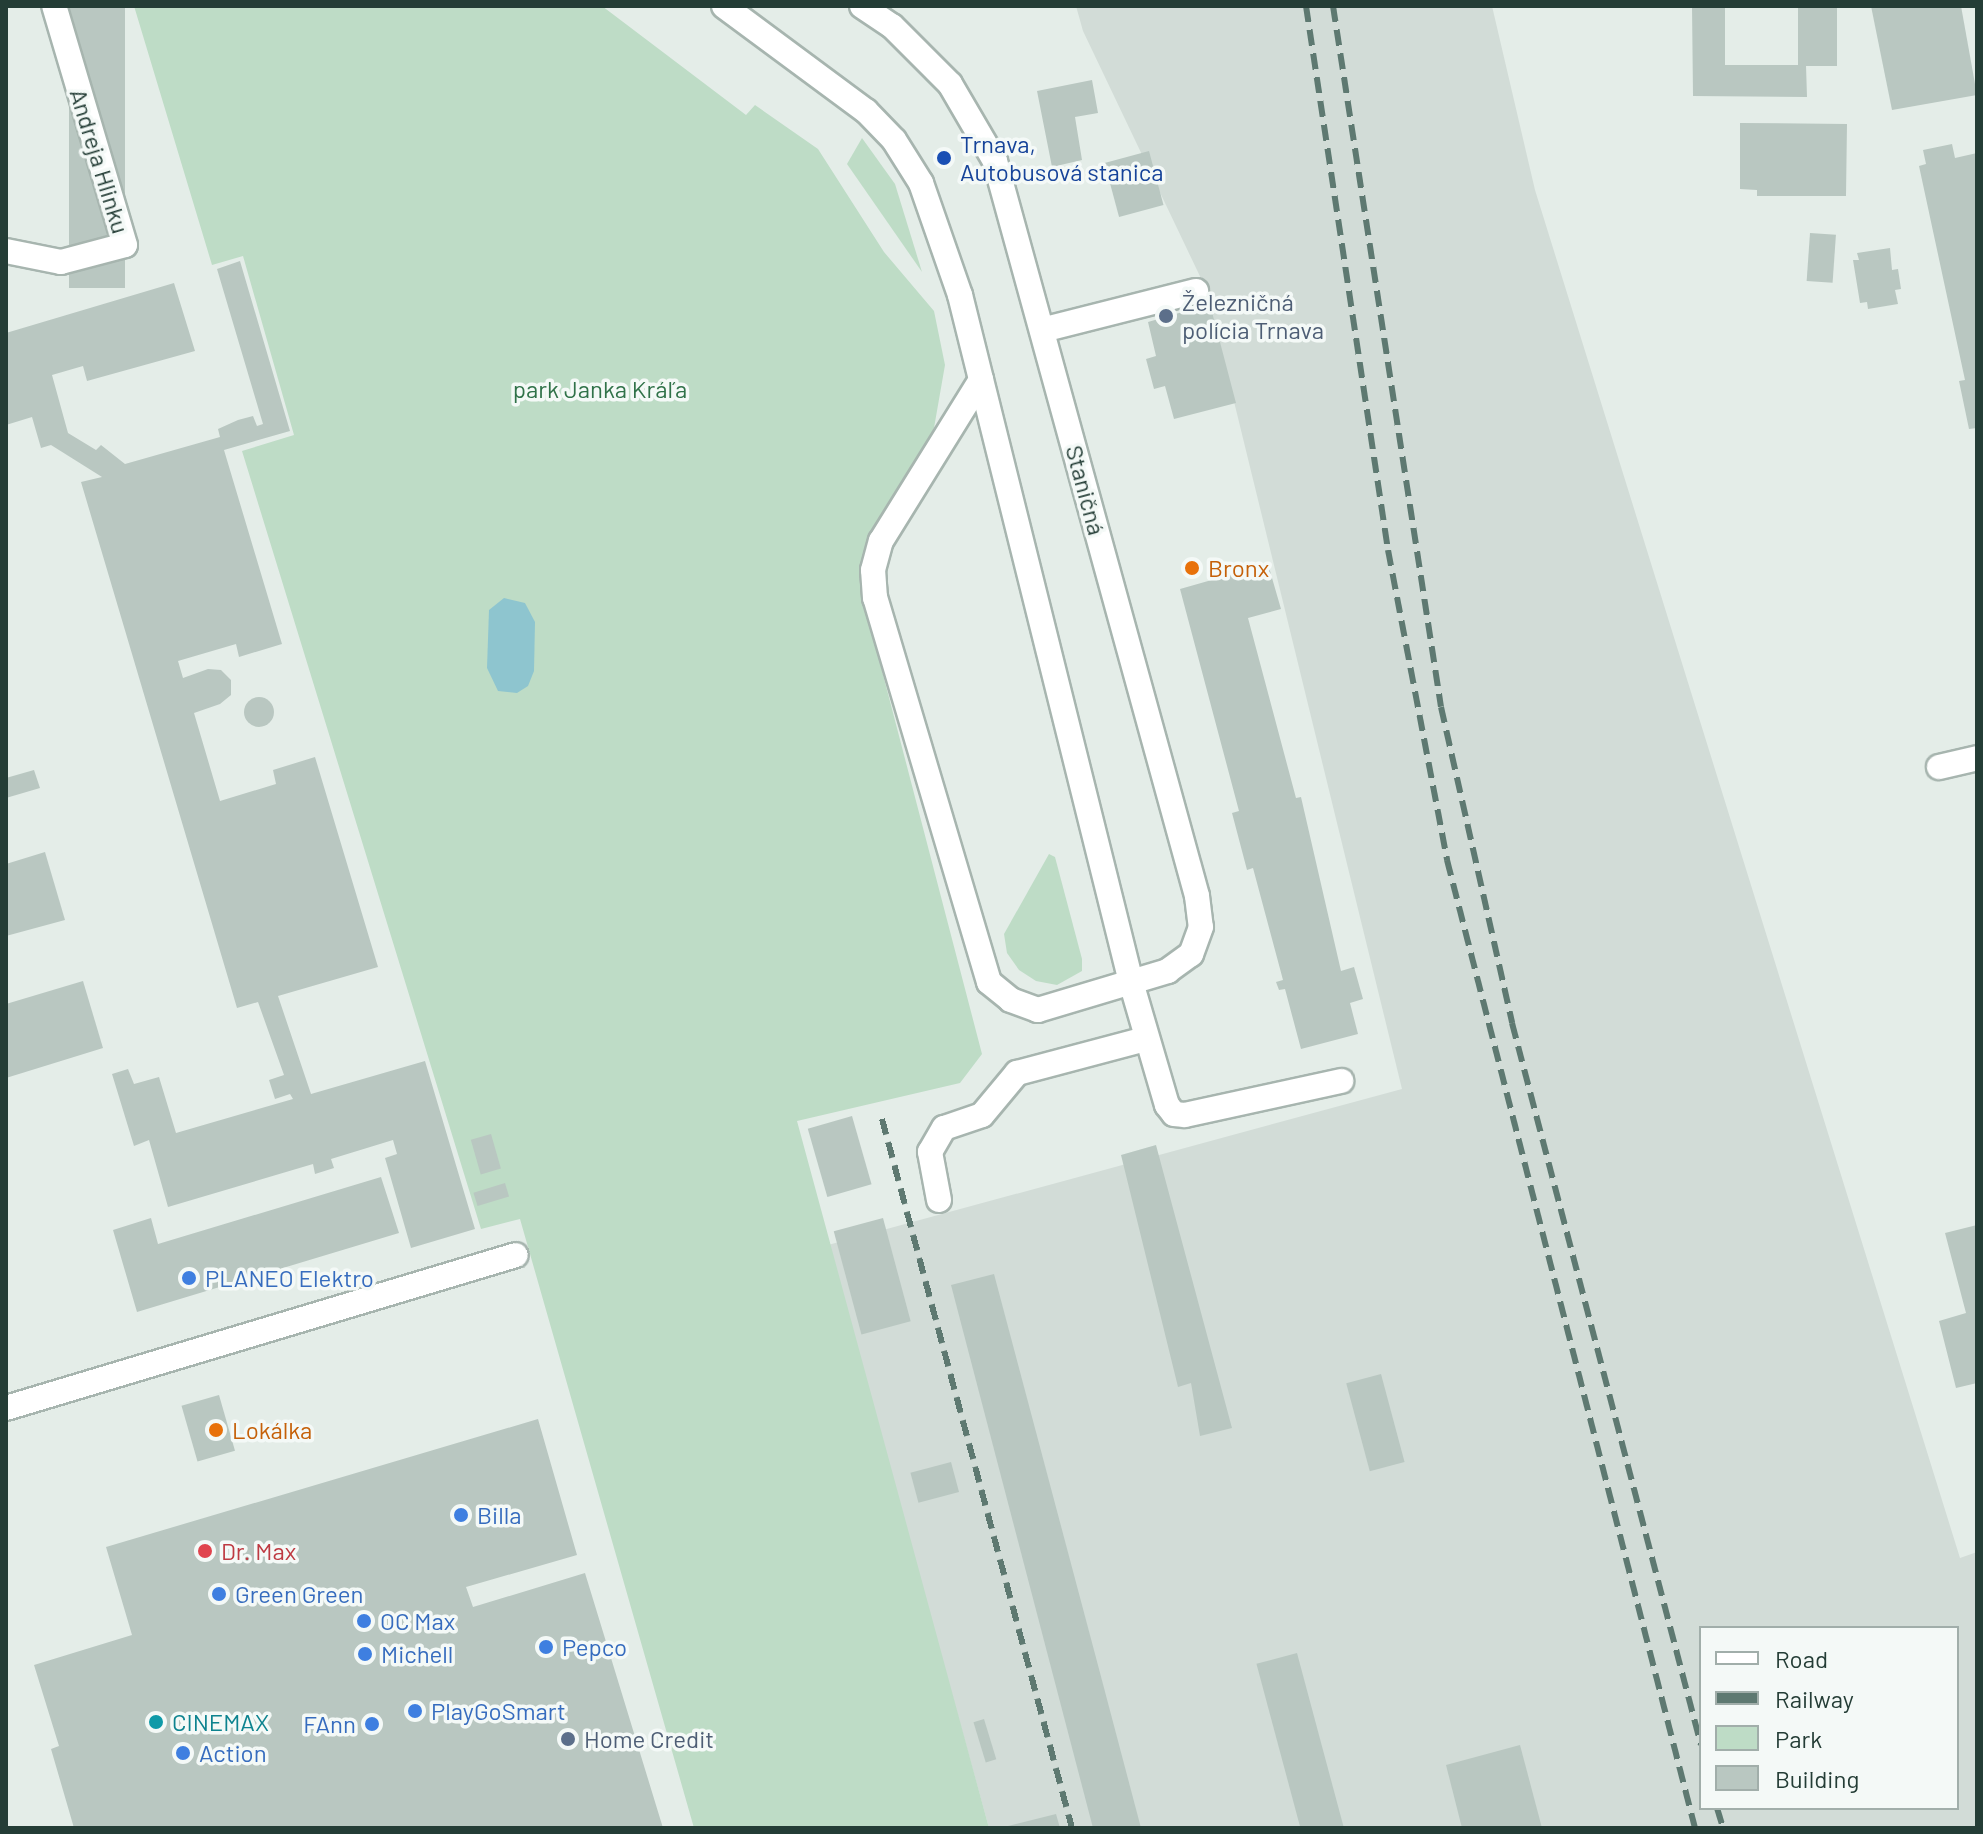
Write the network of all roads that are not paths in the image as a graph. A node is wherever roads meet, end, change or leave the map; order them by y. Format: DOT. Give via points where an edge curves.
graph roads {
  1 [pos="54,6"];
  2 [pos="724,6"];
  3 [pos="862,6"];
  4 [pos="6,251"];
  5 [pos="1196,291"];
  6 [pos="1042,330"];
  7 [pos="981,380"];
  8 [pos="1977,758"];
  9 [pos="1939,767"];
  10 [pos="1131,982"];
  11 [pos="1146,1039"];
  12 [pos="1341,1081"];
  13 [pos="939,1200"];
  14 [pos="516,1255"];
  15 [pos="6,1408"];
  1 -- 4 [label="street, Andreja Hlinku" via="125,245 61,262"];
  2 -- 7 [label="street" via="866,111 894,140 921,183 957,285"];
  3 -- 6 [label="street, Staničná" via="917,49 975,119 995,161"];
  5 -- 6 [label="street"];
  6 -- 10 [label="street, Staničná" via="1197,896 1201,927 1191,954 1168,971"];
  7 -- 10 [label="street"];
  7 -- 10 [label="street, Staničná" via="881,541 873,570 875,598 989,982 1011,1000 1038,1010"];
  8 -- 9 [label="street"];
  10 -- 11 [label="street"];
  11 -- 12 [label="street" via="1174,1114"];
  11 -- 13 [label="street" via="1017,1073 982,1115 944,1128 930,1152"];
  14 -- 15 [label="street"];
}
